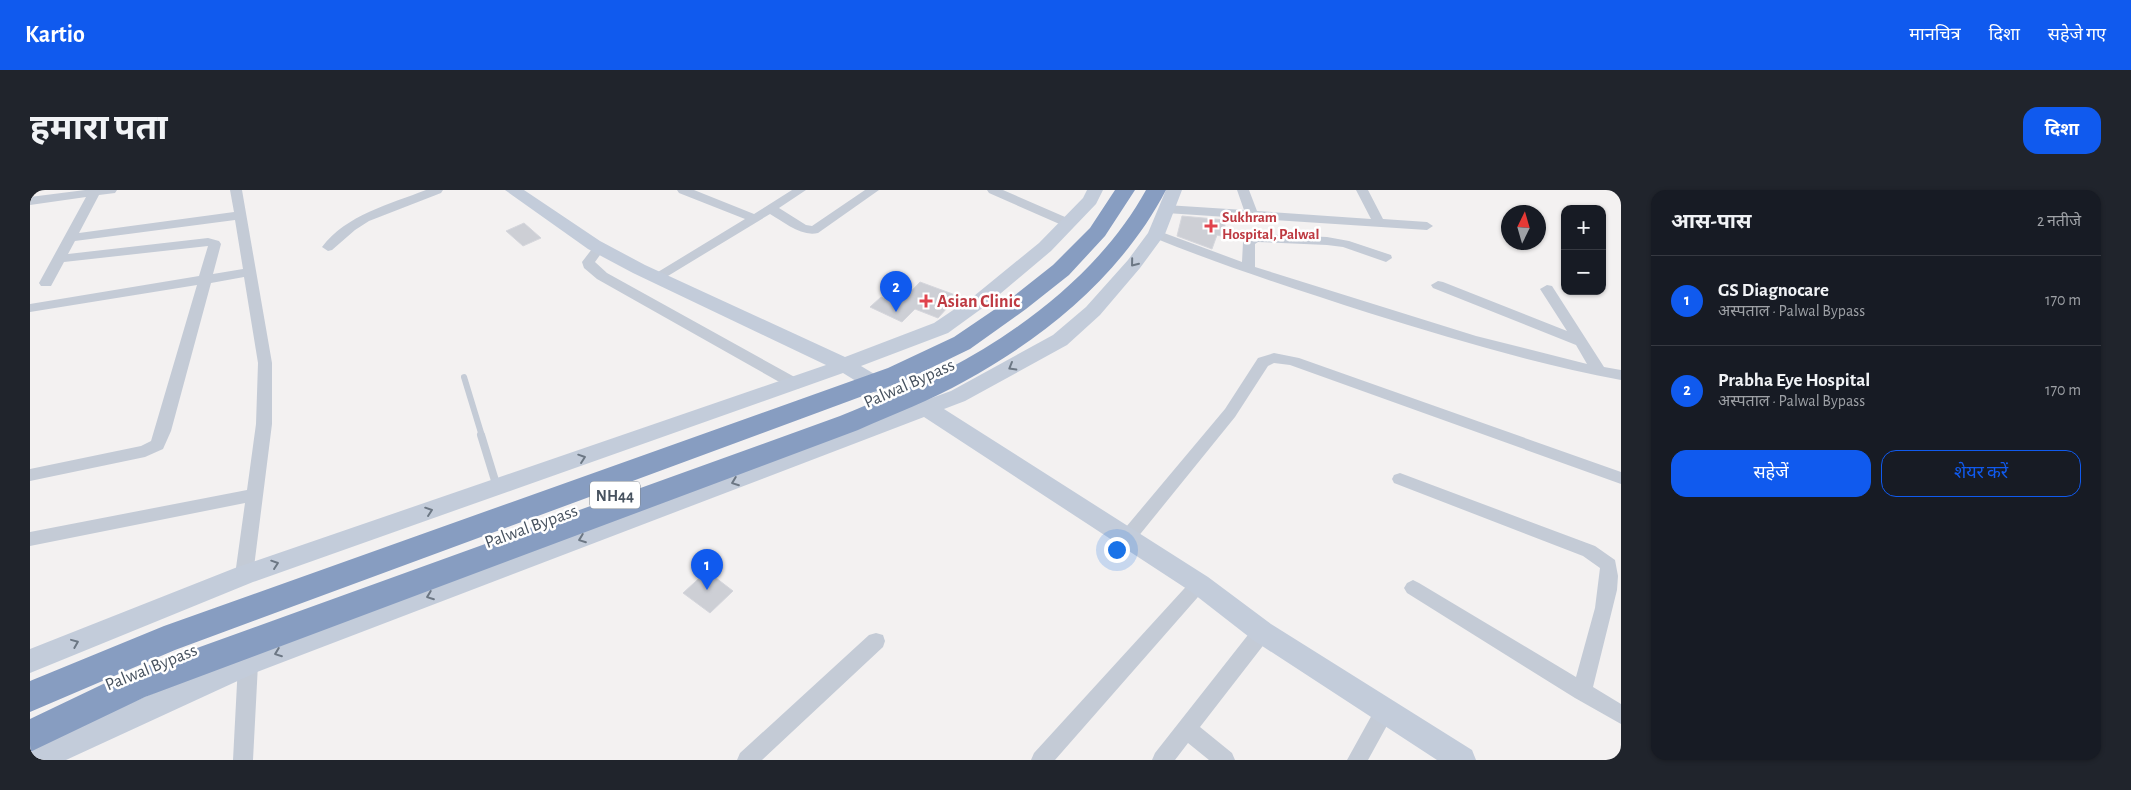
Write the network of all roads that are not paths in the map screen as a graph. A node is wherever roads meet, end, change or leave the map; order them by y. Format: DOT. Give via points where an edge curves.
graph roads {
  1 [pos="111,190"];
  2 [pos="236,190"];
  3 [pos="437,190"];
  4 [pos="513,190"];
  5 [pos="683,190"];
  6 [pos="800,190"];
  7 [pos="873,190"];
  8 [pos="993,190"];
  9 [pos="1095,190"];
  10 [pos="1117,190"];
  11 [pos="1125,190"];
  12 [pos="1145,190"];
  13 [pos="1174,190"];
  14 [pos="1243,190"];
  15 [pos="1362,190"];
  16 [pos="95,192"];
  17 [pos="1161,200"];
  18 [pos="30,201"];
  19 [pos="770,208"];
  20 [pos="241,215"];
  21 [pos="1252,215"];
  22 [pos="754,218"];
  23 [pos="1068,223"];
  24 [pos="1379,223"];
  25 [pos="1427,226"];
  26 [pos="1156,234"];
  27 [pos="70,238"];
  28 [pos="328,247"];
  29 [pos="599,248"];
  30 [pos="1386,258"];
  31 [pos="59,259"];
  32 [pos="1248,270"];
  33 [pos="251,272"];
  34 [pos="658,278"];
  35 [pos="206,280"];
  36 [pos="46,283"];
  37 [pos="1438,285"];
  38 [pos="1547,289"];
  39 [pos="30,308"];
  40 [pos="1581,342"];
  41 [pos="855,372"];
  42 [pos="1600,372"];
  43 [pos="1621,375"];
  44 [pos="464,377"];
  45 [pos="795,384"];
  46 [pos="916,404"];
  47 [pos="30,475"];
  48 [pos="1621,478"];
  49 [pos="1400,479"];
  50 [pos="497,487"];
  51 [pos="254,495"];
  52 [pos="1127,538"];
  53 [pos="30,539"];
  54 [pos="244,575"];
  55 [pos="1199,584"];
  56 [pos="1413,588"];
  57 [pos="1614,593"];
  58 [pos="1262,632"];
  59 [pos="876,641"];
  60 [pos="30,662"];
  61 [pos="248,664"];
  62 [pos="30,684"];
  63 [pos="1582,692"];
  64 [pos="30,697"];
  65 [pos="1386,711"];
  66 [pos="1621,715"];
  67 [pos="30,720"];
  68 [pos="1187,729"];
  69 [pos="30,736"];
  70 [pos="34,760"];
  71 [pos="243,760"];
  72 [pos="747,760"];
  73 [pos="1041,760"];
  74 [pos="1162,760"];
  75 [pos="1225,760"];
  76 [pos="1357,760"];
  77 [pos="1462,760"];
  1 -- 16 [label="street"];
  2 -- 20 [label="street"];
  3 -- 28 [label="street" via="365,218"];
  4 -- 29 [label="street"];
  5 -- 22 [label="street"];
  6 -- 19 [label="street"];
  7 -- 19 [label="street" via="814,230 802,228"];
  8 -- 23 [label="street"];
  9 -- 23 [label="street"];
  10 -- 41 [label="highway" via="1092,229 1020,296 941,346"];
  11 -- 64 [label="highway, Palwal Bypass / NH44" via="1098,232 1061,270 962,343 897,374 164,640"];
  12 -- 67 [label="highway, Palwal Bypass / NH44" via="1134,215 1097,260 1049,304 998,340 910,387 152,666"];
  13 -- 17 [label="street"];
  14 -- 21 [label="street"];
  15 -- 24 [label="street"];
  16 -- 18 [label="street"];
  16 -- 27 [label="street"];
  17 -- 21 [label="street"];
  17 -- 26 [label="street"];
  17 -- 46 [label="highway" via="1062,304 987,357 933,387"];
  19 -- 22 [label="street"];
  20 -- 27 [label="street"];
  20 -- 33 [label="street"];
  21 -- 24 [label="street"];
  22 -- 34 [label="street"];
  23 -- 41 [label="street" via="1045,247 981,300 941,328"];
  24 -- 25 [label="street"];
  26 -- 32 [label="street"];
  26 -- 46 [label="street, one-way" via="1093,311 1060,340 982,384"];
  27 -- 31 [label="street"];
  29 -- 34 [label="street"];
  29 -- 45 [label="street" via="588,262 602,276"];
  30 -- 32 [label="street" via="1327,241 1256,238 1247,246"];
  31 -- 35 [label="street" via="214,242"];
  31 -- 36 [label="street"];
  32 -- 42 [label="street" via="1524,355"];
  33 -- 35 [label="street"];
  33 -- 51 [label="street" via="265,390 264,424"];
  34 -- 41 [label="street"];
  35 -- 39 [label="street"];
  35 -- 47 [label="street" via="157,445 145,451"];
  37 -- 40 [label="street"];
  38 -- 40 [label="street"];
  40 -- 42 [label="street"];
  41 -- 45 [label="street"];
  41 -- 46 [label="street"];
  41 -- 62 [label="highway" via="152,634"];
  42 -- 43 [label="street"];
  44 -- 50 [label="lane"];
  50 -- 45 [label="street, one-way"];
  46 -- 52 [label="street"];
  46 -- 61 [label="street, one-way"];
  46 -- 69 [label="highway" via="849,423 134,686"];
  48 -- 52 [label="street" via="1294,360 1274,357 1263,362 1230,413"];
  49 -- 57 [label="street" via="1597,556 1609,565"];
  54 -- 50 [label="street, one-way"];
  51 -- 53 [label="street"];
  51 -- 54 [label="street"];
  52 -- 55 [label="street"];
  60 -- 54 [label="street, one-way"];
  55 -- 58 [label="street"];
  55 -- 73 [label="street"];
  56 -- 63 [label="street"];
  57 -- 63 [label="street"];
  58 -- 65 [label="street"];
  58 -- 68 [label="street"];
  59 -- 72 [label="street"];
  61 -- 70 [label="street"];
  61 -- 71 [label="street"];
  63 -- 66 [label="street"];
  65 -- 76 [label="street"];
  65 -- 77 [label="street"];
  68 -- 74 [label="street"];
  68 -- 75 [label="street"];
}
